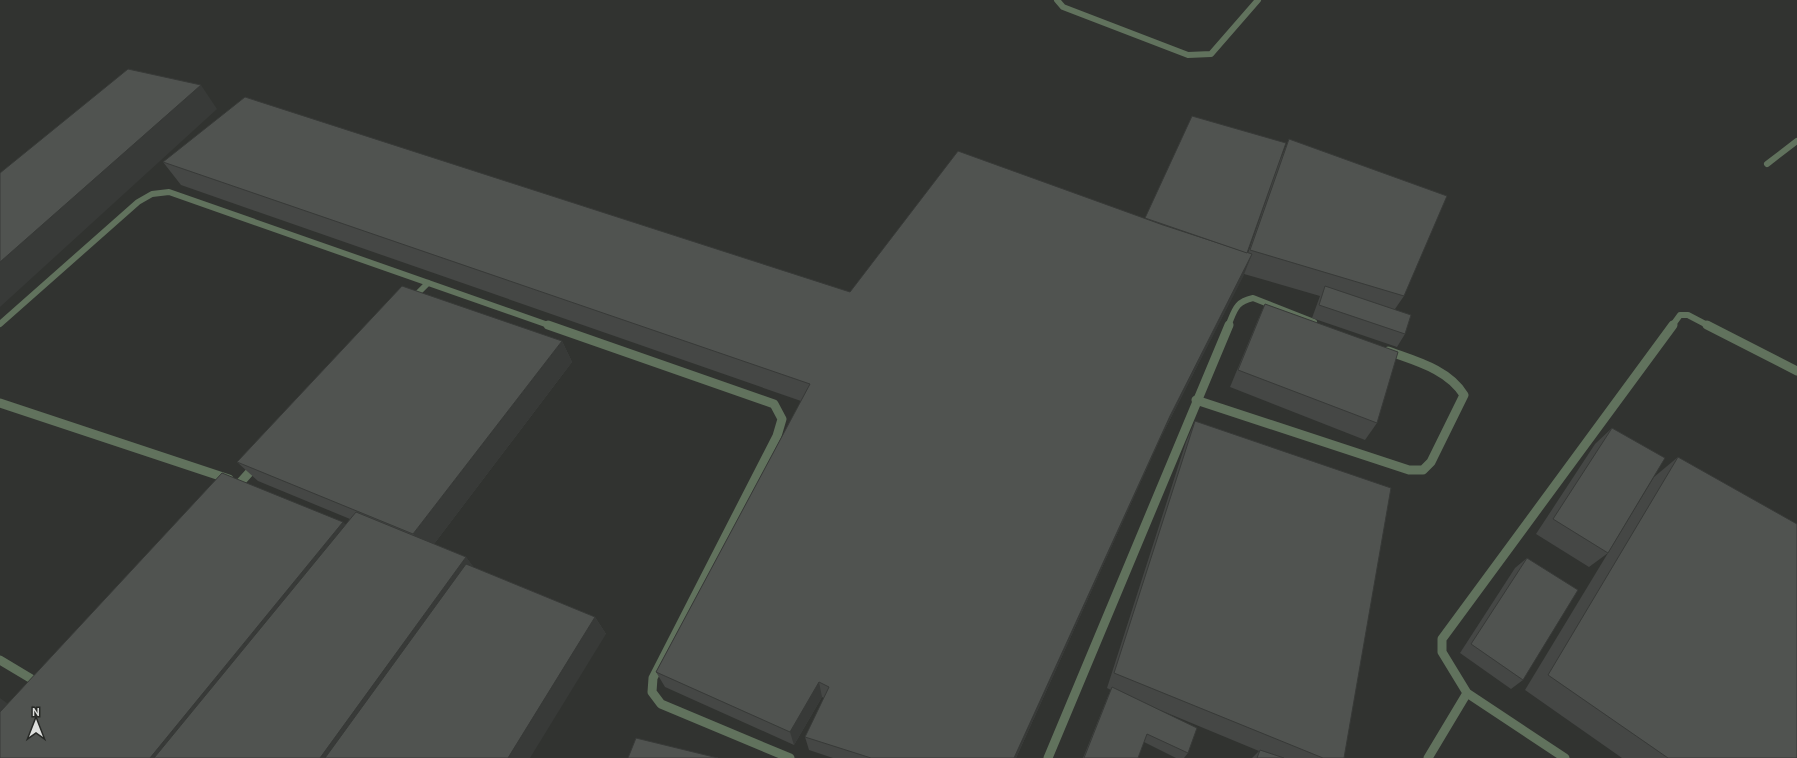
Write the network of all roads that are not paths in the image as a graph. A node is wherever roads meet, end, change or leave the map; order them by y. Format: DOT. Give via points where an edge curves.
graph roads {
  1 [pos="1057,0"];
  2 [pos="1258,0"];
  3 [pos="1797,141"];
  4 [pos="1767,164"];
  5 [pos="428,283"];
  6 [pos="406,306"];
  7 [pos="0,324"];
  8 [pos="1326,327"];
  9 [pos="1376,347"];
  10 [pos="1797,371"];
  11 [pos="1196,400"];
  12 [pos="0,403"];
  13 [pos="261,461"];
  14 [pos="0,660"];
  15 [pos="48,689"];
  16 [pos="1467,693"];
  17 [pos="790,758"];
  18 [pos="1048,758"];
  19 [pos="1428,758"];
  20 [pos="1565,758"];
  1 -- 2 [label="lane" via="1063,7 1188,55 1211,54"];
  3 -- 4 [label="lane"];
  5 -- 6 [label="lane"];
  5 -- 7 [label="lane" via="169,192 152,194 138,202"];
  5 -- 17 [label="lane" via="774,404 782,419 777,436 653,678 652,692 661,704"];
  8 -- 11 [label="lane" via="1253,298 1244,300 1237,305"];
  9 -- 11 [label="lane" via="1434,370 1461,388 1464,395 1431,462 1423,470 1409,470"];
  10 -- 16 [label="lane" via="1688,314 1680,314 1442,639 1442,652"];
  11 -- 18 [label="lane"];
  12 -- 13 [label="lane" via="221,476 237,486"];
  14 -- 15 [label="lane"];
  16 -- 19 [label="lane"];
  16 -- 20 [label="lane"];
}
